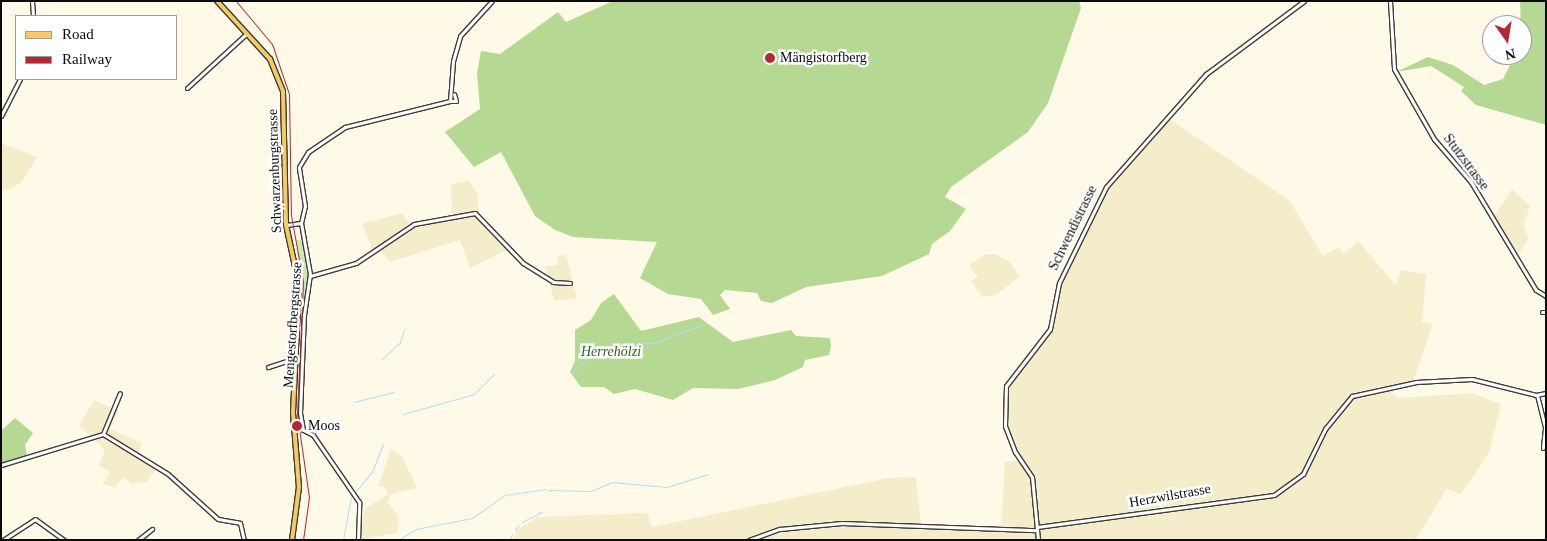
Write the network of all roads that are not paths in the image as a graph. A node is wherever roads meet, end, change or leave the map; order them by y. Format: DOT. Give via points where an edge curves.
graph roads {
  1 [pos="32,1"];
  2 [pos="218,1"];
  3 [pos="492,1"];
  4 [pos="1304,1"];
  5 [pos="1390,1"];
  6 [pos="32,15"];
  7 [pos="247,33"];
  8 [pos="19,80"];
  9 [pos="187,88"];
  10 [pos="1,116"];
  11 [pos="301,223"];
  12 [pos="286,225"];
  13 [pos="310,276"];
  14 [pos="570,283"];
  15 [pos="1546,296"];
  16 [pos="295,358"];
  17 [pos="268,367"];
  18 [pos="120,393"];
  19 [pos="1546,393"];
  20 [pos="1537,396"];
  21 [pos="103,434"];
  22 [pos="1543,448"];
  23 [pos="1,465"];
  24 [pos="1037,528"];
  25 [pos="152,529"];
  26 [pos="3,540"];
  27 [pos="64,540"];
  28 [pos="138,540"];
  29 [pos="244,540"];
  30 [pos="292,540"];
  31 [pos="358,540"];
  32 [pos="749,540"];
  33 [pos="1038,540"];
  1 -- 6 [label="street"];
  2 -- 7 [label="main road, Schwarzenburgstrasse"];
  3 -- 11 [label="street, Mengestorfbergstrasse" via="458,42 452,66 456,101 352,124 314,148 298,170 305,200"];
  4 -- 24 [label="street, Schwendistrasse" via="1198,81 1099,198 1059,283 1050,329 1003,395 1009,440 1032,477"];
  5 -- 15 [label="street, Stutzstrasse" via="1394,69 1434,139 1471,182 1536,290"];
  7 -- 9 [label="street"];
  7 -- 12 [label="main road, Schwarzenburgstrasse" via="274,64 282,87"];
  8 -- 10 [label="street"];
  11 -- 12 [label="street"];
  11 -- 13 [label="street, Mengestorfbergstrasse"];
  12 -- 16 [label="main road, Schwarzenburgstrasse" via="299,280"];
  13 -- 14 [label="street" via="356,264 414,224 475,213 523,263 553,282"];
  13 -- 31 [label="street, Mengestorfbergstrasse" via="300,394 303,430 313,435 357,499"];
  16 -- 17 [label="street"];
  16 -- 30 [label="main road, Schwarzenburgstrasse" via="293,414 299,487"];
  18 -- 21 [label="street"];
  19 -- 20 [label="street"];
  20 -- 22 [label="street" via="1545,428"];
  20 -- 24 [label="street, Herzwilstrasse" via="1472,379 1419,382 1352,396 1325,429 1304,474 1274,494"];
  21 -- 23 [label="street" via="77,438 64,449"];
  21 -- 29 [label="street" via="168,474 218,519 240,523"];
  24 -- 32 [label="street, Herzwilstrasse" via="842,523 780,529"];
  24 -- 33 [label="street, Schwendistrasse"];
  25 -- 28 [label="street"];
  26 -- 27 [label="street" via="35,518"];
}
